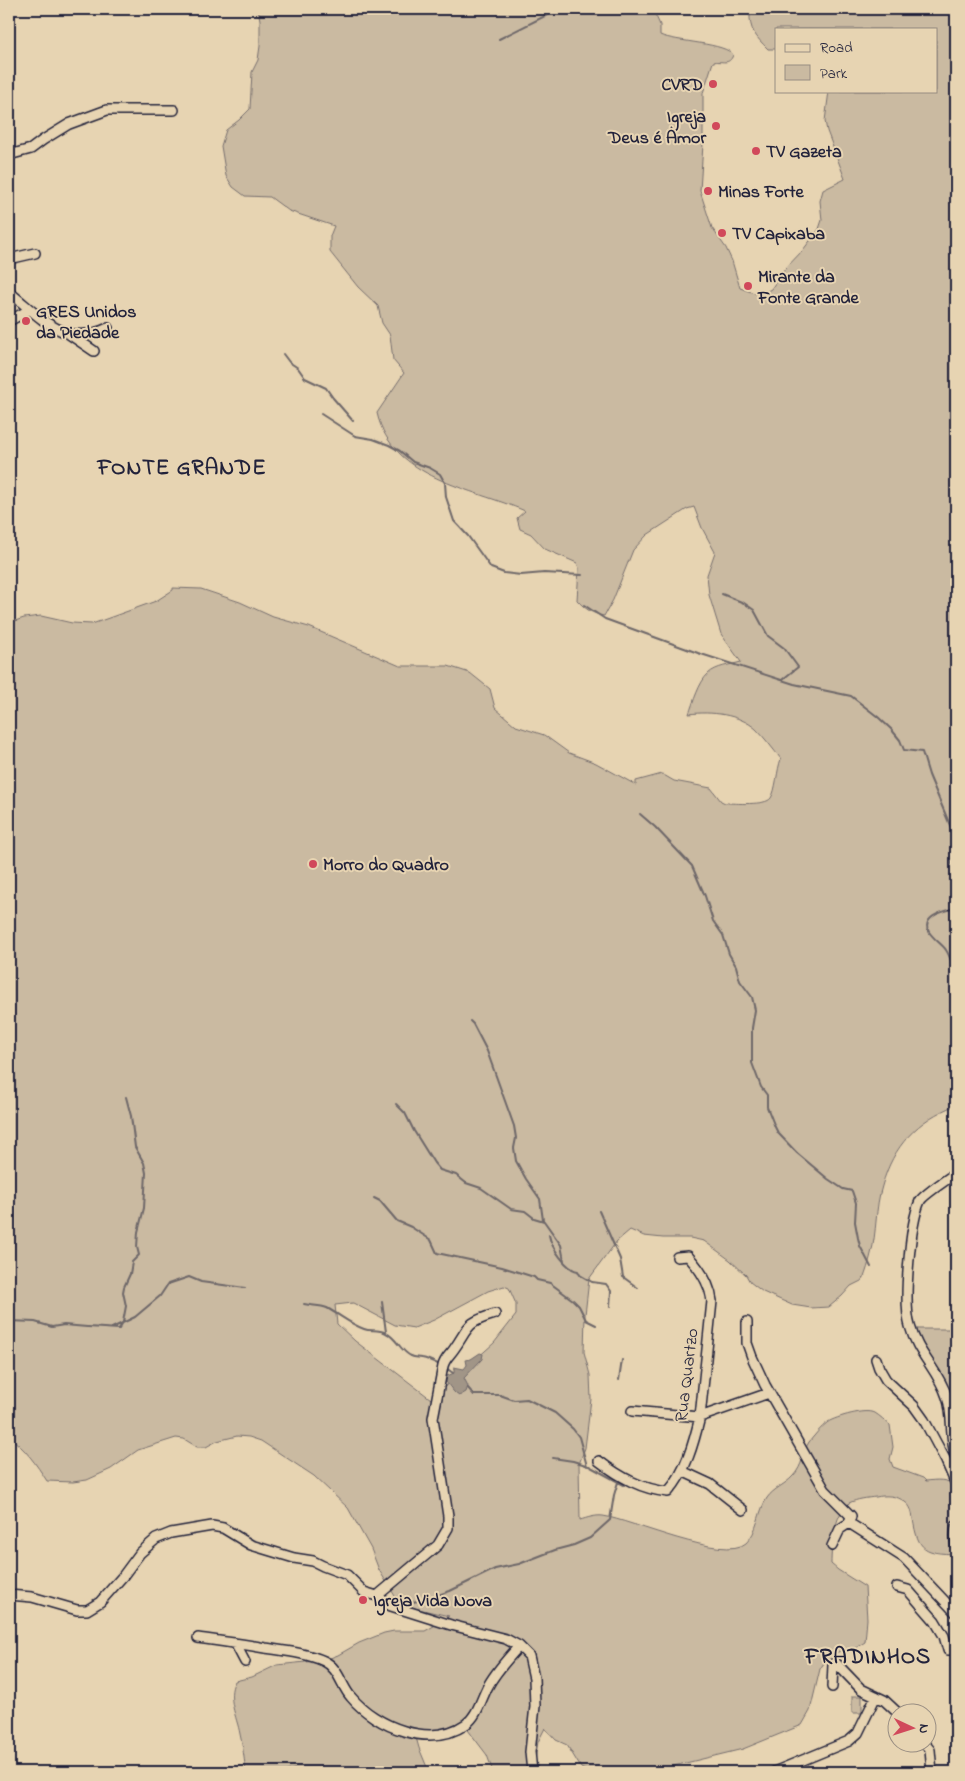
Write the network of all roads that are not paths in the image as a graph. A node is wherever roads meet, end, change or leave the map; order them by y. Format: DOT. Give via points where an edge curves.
graph roads {
  1 [pos="174,110"];
  2 [pos="9,154"];
  3 [pos="35,254"];
  4 [pos="9,259"];
  5 [pos="9,292"];
  6 [pos="29,310"];
  7 [pos="9,321"];
  8 [pos="108,328"];
  9 [pos="71,335"];
  10 [pos="63,342"];
  11 [pos="94,351"];
  12 [pos="956,1173"];
  13 [pos="677,1257"];
  14 [pos="495,1314"];
  15 [pos="747,1322"];
  16 [pos="876,1358"];
  17 [pos="769,1393"];
  18 [pos="953,1406"];
  19 [pos="632,1412"];
  20 [pos="700,1416"];
  21 [pos="956,1457"];
  22 [pos="599,1461"];
  23 [pos="682,1471"];
  24 [pos="956,1484"];
  25 [pos="743,1510"];
  26 [pos="849,1523"];
  27 [pos="956,1526"];
  28 [pos="832,1546"];
  29 [pos="956,1546"];
  30 [pos="897,1587"];
  31 [pos="9,1595"];
  32 [pos="376,1596"];
  33 [pos="956,1599"];
  34 [pos="953,1610"];
  35 [pos="198,1638"];
  36 [pos="234,1643"];
  37 [pos="519,1646"];
  38 [pos="956,1650"];
  39 [pos="245,1662"];
  40 [pos="832,1687"];
  41 [pos="876,1696"];
  42 [pos="888,1704"];
  43 [pos="930,1754"];
  44 [pos="532,1772"];
  45 [pos="774,1772"];
  46 [pos="932,1772"];
  1 -- 2 [label="street" via="107,110 68,124 32,150"];
  3 -- 4 [label="street"];
  5 -- 6 [label="street"];
  6 -- 7 [label="street"];
  6 -- 9 [label="street" via="43,322"];
  8 -- 9 [label="street" via="94,334"];
  9 -- 10 [label="street"];
  9 -- 11 [label="street"];
  12 -- 18 [label="street" via="921,1199 906,1292 910,1326"];
  13 -- 20 [label="street, Rua Quartzo" via="688,1256 698,1266 711,1291"];
  14 -- 32 [label="street" via="467,1326 444,1361 433,1418 448,1528 438,1545"];
  15 -- 17 [label="street" via="747,1343"];
  16 -- 24 [label="street" via="886,1380 924,1420"];
  17 -- 20 [label="street"];
  17 -- 26 [label="street" via="825,1490 851,1516"];
  18 -- 21 [label="street" via="951,1434"];
  19 -- 20 [label="street"];
  20 -- 23 [label="street, Rua Quartzo"];
  22 -- 23 [label="street, Rua Quartzo" via="635,1484 668,1492"];
  23 -- 25 [label="street" via="710,1484"];
  26 -- 28 [label="street" via="840,1528"];
  26 -- 34 [label="street" via="904,1558"];
  27 -- 29 [label="street"];
  30 -- 38 [label="street" via="908,1590 935,1620 948,1650"];
  31 -- 32 [label="street" via="87,1610 100,1602 156,1539 212,1526 222,1528 256,1547 313,1561 347,1575 364,1592"];
  32 -- 37 [label="street" via="391,1606 451,1626 506,1639"];
  33 -- 34 [label="street"];
  35 -- 36 [label="street"];
  36 -- 37 [label="street" via="324,1661 333,1666 348,1695 359,1707 384,1725 436,1735 467,1723 500,1668"];
  36 -- 39 [label="street"];
  37 -- 44 [label="street" via="529,1656 534,1678"];
  40 -- 41 [label="street" via="832,1664 836,1664 861,1689"];
  41 -- 42 [label="street"];
  41 -- 45 [label="street" via="858,1734 849,1741"];
  43 -- 46 [label="street"];
}
